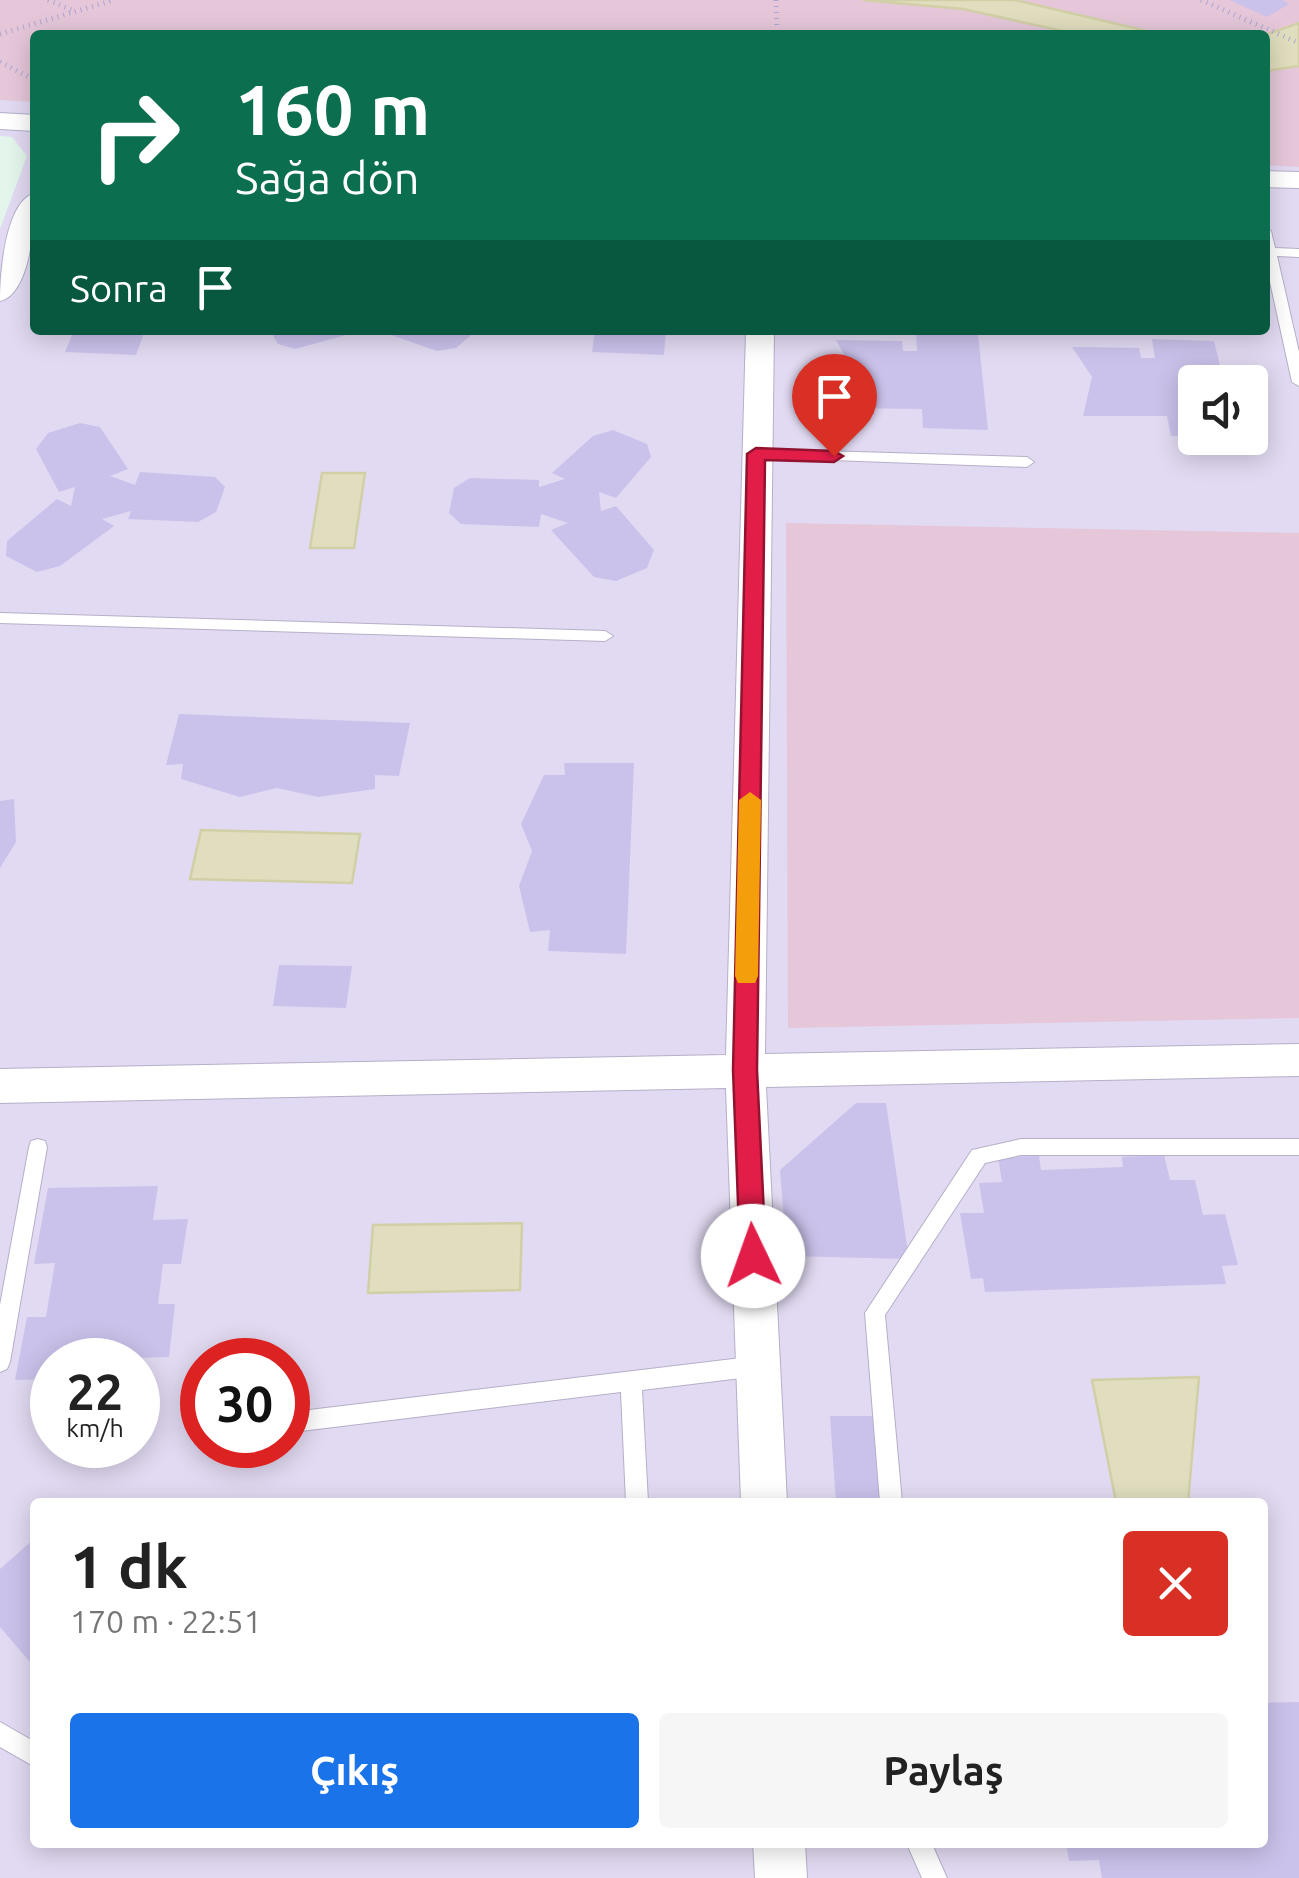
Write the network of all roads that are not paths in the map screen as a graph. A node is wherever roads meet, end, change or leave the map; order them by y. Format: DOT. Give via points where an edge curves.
graph roads {
  1 [pos="0,121"];
  2 [pos="30,123"];
  3 [pos="1270,179"];
  4 [pos="1299,180"];
  5 [pos="30,214"];
  6 [pos="1270,252"];
  7 [pos="1299,253"];
  8 [pos="0,293"];
  9 [pos="760,335"];
  10 [pos="1299,382"];
  11 [pos="756,454"];
  12 [pos="1027,462"];
  13 [pos="0,618"];
  14 [pos="606,636"];
  15 [pos="1299,1060"];
  16 [pos="745,1070"];
  17 [pos="0,1086"];
  18 [pos="1299,1147"];
  19 [pos="38,1148"];
  20 [pos="0,1362"];
  21 [pos="758,1366"];
  22 [pos="631,1380"];
  23 [pos="310,1420"];
  24 [pos="637,1498"];
  25 [pos="764,1498"];
  26 [pos="891,1498"];
  27 [pos="0,1734"];
  28 [pos="30,1752"];
  29 [pos="779,1848"];
  30 [pos="921,1848"];
  31 [pos="781,1878"];
  32 [pos="934,1878"];
  1 -- 2 [label="street"];
  3 -- 4 [label="street"];
  5 -- 8 [label="street"];
  6 -- 7 [label="lane"];
  6 -- 10 [label="lane"];
  9 -- 11 [label="street"];
  11 -- 12 [label="lane"];
  11 -- 16 [label="street"];
  13 -- 14 [label="lane"];
  15 -- 16 [label="street"];
  16 -- 17 [label="street"];
  16 -- 21 [label="street"];
  18 -- 26 [label="lane" via="1021,1147 979,1156 876,1313"];
  19 -- 20 [label="lane"];
  21 -- 22 [label="lane"];
  21 -- 25 [label="street"];
  22 -- 23 [label="lane"];
  22 -- 24 [label="lane"];
  27 -- 28 [label="lane"];
  29 -- 31 [label="street"];
  30 -- 32 [label="lane"];
}
